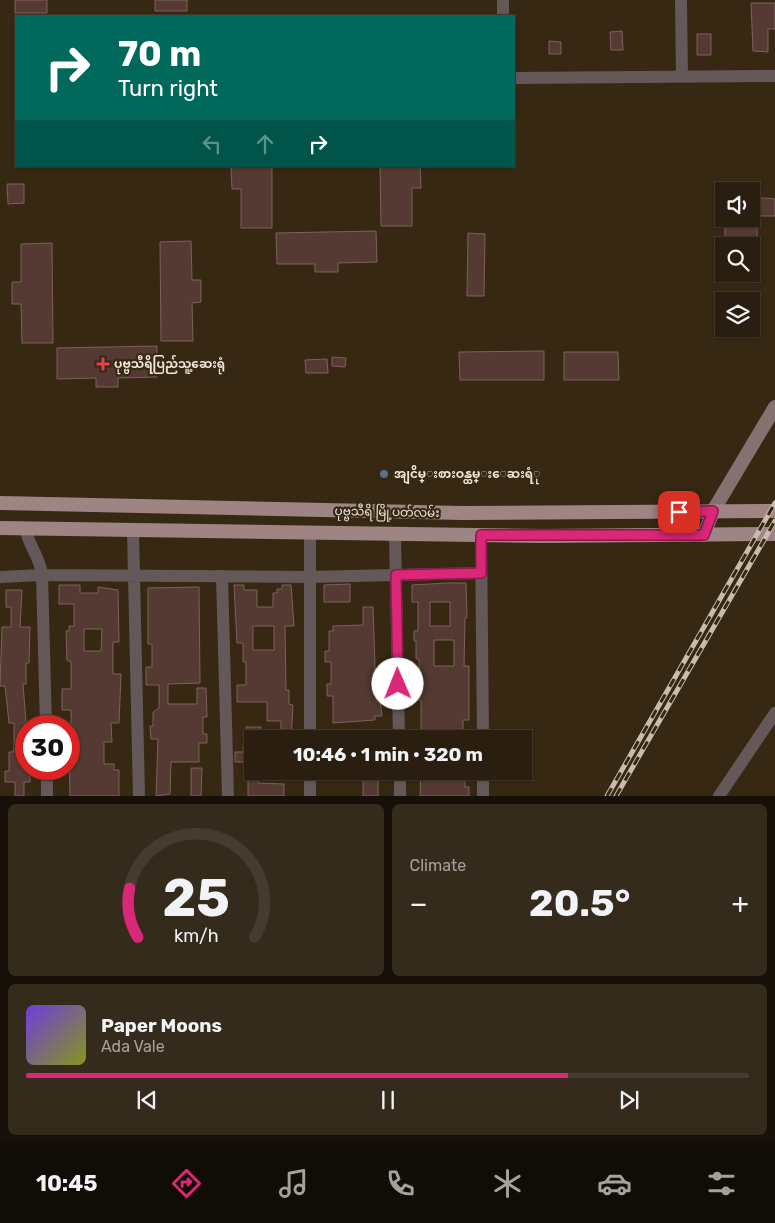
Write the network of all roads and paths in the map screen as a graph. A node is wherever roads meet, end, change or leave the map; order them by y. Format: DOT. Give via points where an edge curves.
graph roads {
  1 [pos="503,0"];
  2 [pos="681,0"];
  3 [pos="503,15"];
  4 [pos="775,76"];
  5 [pos="682,77"];
  6 [pos="515,78"];
  7 [pos="775,407"];
  8 [pos="0,503"];
  9 [pos="713,511"];
  10 [pos="775,511"];
  11 [pos="0,528"];
  12 [pos="26,529"];
  13 [pos="133,531"];
  14 [pos="310,533"];
  15 [pos="395,534"];
  16 [pos="775,534"];
  17 [pos="481,535"];
  18 [pos="704,535"];
  19 [pos="481,573"];
  20 [pos="42,575"];
  21 [pos="396,575"];
  22 [pos="134,576"];
  23 [pos="222,576"];
  24 [pos="310,577"];
  25 [pos="0,578"];
  26 [pos="775,713"];
  27 [pos="46,715"];
  28 [pos="310,730"];
  29 [pos="399,730"];
  30 [pos="483,730"];
  31 [pos="47,780"];
  32 [pos="310,780"];
  33 [pos="400,780"];
  34 [pos="483,780"];
  35 [pos="47,796"];
  36 [pos="139,796"];
  37 [pos="228,796"];
  38 [pos="310,796"];
  39 [pos="400,796"];
  40 [pos="484,796"];
  41 [pos="719,796"];
  1 -- 3 [label="street"];
  2 -- 5 [label="street"];
  4 -- 5 [label="street"];
  5 -- 6 [label="street"];
  7 -- 9 [label="main road"];
  8 -- 9 [label="main road, ပုဗ္ဗသီရိ မြို့ပတ်လမ်း" via="462,513"];
  9 -- 10 [label="main road, ပုဗ္ဗသီရိ မြို့ပတ်လမ်း"];
  9 -- 18 [label="main road"];
  11 -- 12 [label="main road, ပုဗ္ဗသီရိ မြို့ပတ်လမ်း"];
  12 -- 13 [label="main road, ပုဗ္ဗသီရိ မြို့ပတ်လမ်း"];
  12 -- 20 [label="street" via="27,539 40,561"];
  13 -- 14 [label="main road, ပုဗ္ဗသီရိ မြို့ပတ်လမ်း"];
  13 -- 22 [label="street"];
  14 -- 15 [label="main road, ပုဗ္ဗသီရိ မြို့ပတ်လမ်း"];
  14 -- 24 [label="street"];
  15 -- 17 [label="main road, ပုဗ္ဗသီရိ မြို့ပတ်လမ်း"];
  15 -- 21 [label="street"];
  16 -- 18 [label="main road, ပုဗ္ဗသီရိ မြို့ပတ်လမ်း"];
  17 -- 18 [label="main road, ပုဗ္ဗသီရိ မြို့ပတ်လမ်း"];
  17 -- 19 [label="street"];
  19 -- 21 [label="street"];
  19 -- 30 [label="street"];
  20 -- 22 [label="street"];
  20 -- 25 [label="street"];
  20 -- 27 [label="street"];
  21 -- 24 [label="street"];
  21 -- 29 [label="street"];
  22 -- 23 [label="street"];
  22 -- 36 [label="street"];
  23 -- 24 [label="street"];
  23 -- 37 [label="street"];
  24 -- 28 [label="street"];
  26 -- 41 [label="street"];
  31 -- 35 [label="street"];
  32 -- 38 [label="street"];
  33 -- 39 [label="street"];
  34 -- 40 [label="street"];
}
